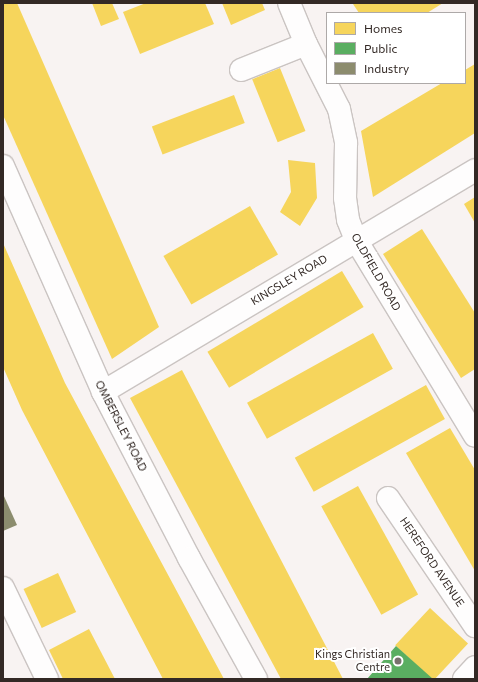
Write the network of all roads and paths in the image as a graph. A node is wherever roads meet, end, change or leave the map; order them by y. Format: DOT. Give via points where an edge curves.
graph roads {
  1 [pos="289,3"];
  2 [pos="306,44"];
  3 [pos="241,70"];
  4 [pos="326,83"];
  5 [pos="326,84"];
  6 [pos="3,166"];
  7 [pos="475,170"];
  8 [pos="356,240"];
  9 [pos="103,392"];
  10 [pos="475,436"];
  11 [pos="388,498"];
  12 [pos="3,588"];
  13 [pos="475,626"];
  14 [pos="475,667"];
  15 [pos="47,679"];
  16 [pos="256,679"];
  17 [pos="464,679"];
  1 -- 2 [label="street, OLDFIELD ROAD"];
  2 -- 3 [label="street"];
  2 -- 4 [label="street, OLDFIELD ROAD"];
  5 -- 8 [label="street, OLDFIELD ROAD" via="339,109 346,143 344,198 348,220"];
  6 -- 9 [label="street, OMBERSLEY ROAD"];
  7 -- 8 [label="street, KINGSLEY ROAD"];
  8 -- 9 [label="street, KINGSLEY ROAD"];
  8 -- 10 [label="street, OLDFIELD ROAD"];
  9 -- 16 [label="street, OMBERSLEY ROAD" via="189,558"];
  11 -- 13 [label="street, HEREFORD AVENUE"];
  12 -- 15 [label="street"];
  14 -- 17 [label="street"];
}
